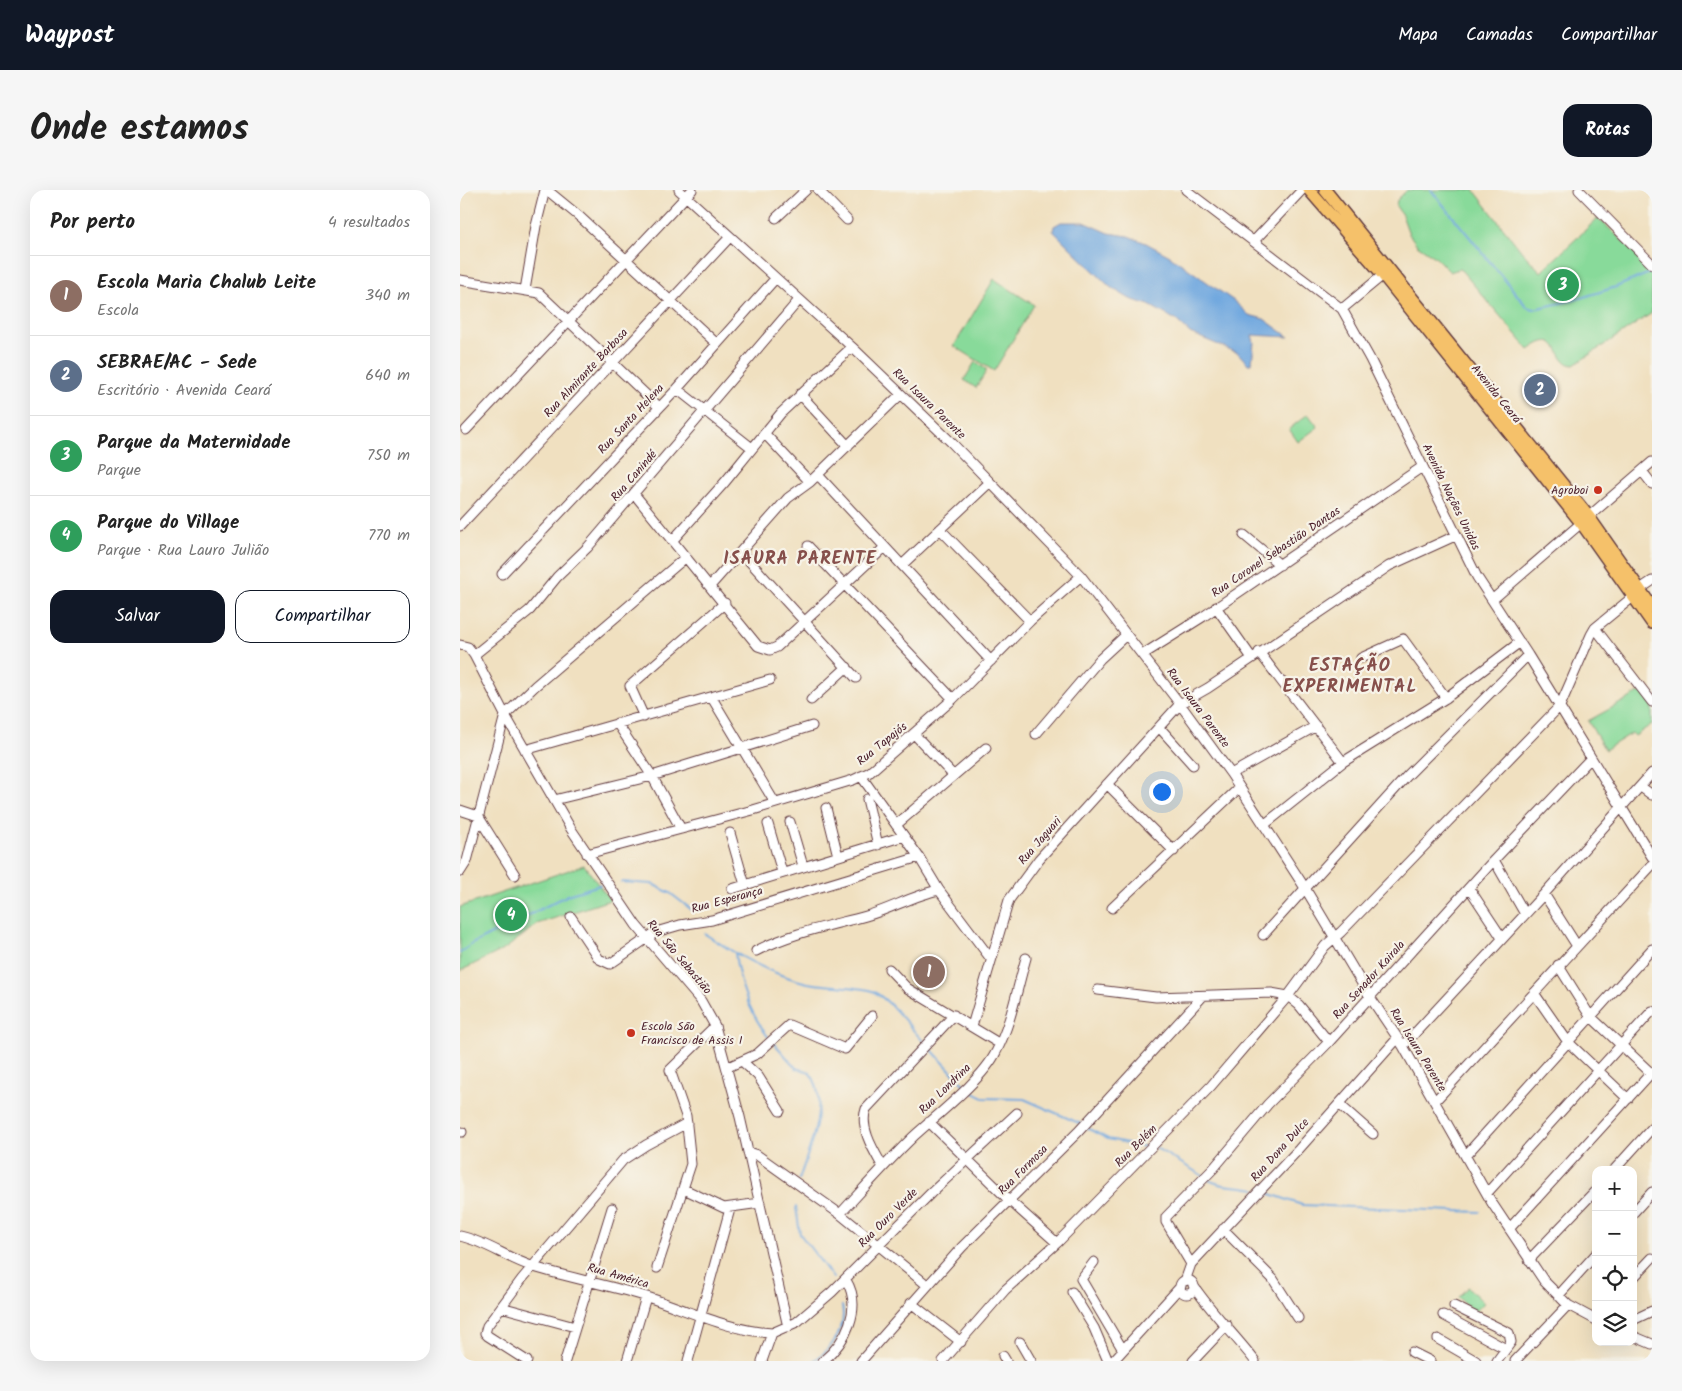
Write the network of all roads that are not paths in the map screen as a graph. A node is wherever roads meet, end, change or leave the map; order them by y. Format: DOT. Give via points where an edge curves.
graph roads {
  1 [pos="546,190"];
  2 [pos="806,190"];
  3 [pos="818,190"];
  4 [pos="1186,190"];
  5 [pos="1302,190"];
  6 [pos="1580,190"];
  7 [pos="686,192"];
  8 [pos="1316,192"];
  9 [pos="776,218"];
  10 [pos="847,220"];
  11 [pos="730,237"];
  12 [pos="1254,241"];
  13 [pos="627,261"];
  14 [pos="1652,264"];
  15 [pos="1383,275"];
  16 [pos="775,279"];
  17 [pos="460,280"];
  18 [pos="525,290"];
  19 [pos="671,300"];
  20 [pos="799,300"];
  21 [pos="1342,309"];
  22 [pos="570,322"];
  23 [pos="717,344"];
  24 [pos="852,347"];
  25 [pos="613,364"];
  26 [pos="676,389"];
  27 [pos="800,394"];
  28 [pos="900,395"];
  29 [pos="659,408"];
  30 [pos="705,412"];
  31 [pos="466,430"];
  32 [pos="765,434"];
  33 [pos="848,446"];
  34 [pos="752,448"];
  35 [pos="1652,462"];
  36 [pos="1422,467"];
  37 [pos="1642,471"];
  38 [pos="818,475"];
  39 [pos="810,482"];
  40 [pos="989,483"];
  41 [pos="1652,484"];
  42 [pos="635,495"];
  43 [pos="1586,521"];
  44 [pos="460,526"];
  45 [pos="940,529"];
  46 [pos="1244,535"];
  47 [pos="1455,536"];
  48 [pos="672,541"];
  49 [pos="808,546"];
  50 [pos="884,547"];
  51 [pos="741,552"];
  52 [pos="686,557"];
  53 [pos="1280,564"];
  54 [pos="902,565"];
  55 [pos="502,574"];
  56 [pos="1081,576"];
  57 [pos="1652,581"];
  58 [pos="845,584"];
  59 [pos="711,586"];
  60 [pos="1637,592"];
  61 [pos="1492,600"];
  62 [pos="725,603"];
  63 [pos="1216,607"];
  64 [pos="1652,607"];
  65 [pos="805,620"];
  66 [pos="1030,621"];
  67 [pos="1652,623"];
  68 [pos="1596,628"];
  69 [pos="1126,635"];
  70 [pos="1520,642"];
  71 [pos="460,645"];
  72 [pos="474,655"];
  73 [pos="1256,655"];
  74 [pos="1528,655"];
  75 [pos="1142,656"];
  76 [pos="1361,658"];
  77 [pos="991,661"];
  78 [pos="846,667"];
  79 [pos="856,678"];
  80 [pos="770,680"];
  81 [pos="712,698"];
  82 [pos="1446,698"];
  83 [pos="953,699"];
  84 [pos="810,700"];
  85 [pos="1652,702"];
  86 [pos="1180,704"];
  87 [pos="1560,706"];
  88 [pos="505,715"];
  89 [pos="644,717"];
  90 [pos="618,723"];
  91 [pos="812,726"];
  92 [pos="1316,726"];
  93 [pos="1159,727"];
  94 [pos="914,734"];
  95 [pos="1036,734"];
  96 [pos="741,747"];
  97 [pos="986,748"];
  98 [pos="525,750"];
  99 [pos="1590,759"];
  100 [pos="1342,762"];
  101 [pos="1193,765"];
  102 [pos="1652,773"];
  103 [pos="1231,774"];
  104 [pos="953,775"];
  105 [pos="652,776"];
  106 [pos="861,776"];
  107 [pos="1107,784"];
  108 [pos="1641,787"];
  109 [pos="1239,788"];
  110 [pos="1652,795"];
  111 [pos="867,799"];
  112 [pos="554,800"];
  113 [pos="775,803"];
  114 [pos="826,808"];
  115 [pos="1621,808"];
  116 [pos="460,810"];
  117 [pos="478,816"];
  118 [pos="790,822"];
  119 [pos="768,824"];
  120 [pos="896,825"];
  121 [pos="1264,825"];
  122 [pos="681,829"];
  123 [pos="730,833"];
  124 [pos="904,836"];
  125 [pos="878,845"];
  126 [pos="1174,851"];
  127 [pos="587,854"];
  128 [pos="838,856"];
  129 [pos="919,857"];
  130 [pos="1652,857"];
  131 [pos="1494,860"];
  132 [pos="1652,865"];
  133 [pos="803,866"];
  134 [pos="460,872"];
  135 [pos="782,872"];
  136 [pos="514,875"];
  137 [pos="745,884"];
  138 [pos="1305,888"];
  139 [pos="1469,888"];
  140 [pos="732,889"];
  141 [pos="939,890"];
  142 [pos="1544,894"];
  143 [pos="1112,908"];
  144 [pos="1525,914"];
  145 [pos="571,917"];
  146 [pos="1263,934"];
  147 [pos="645,938"];
  148 [pos="1335,938"];
  149 [pos="1502,938"];
  150 [pos="1577,946"];
  151 [pos="1652,949"];
  152 [pos="756,951"];
  153 [pos="1026,958"];
  154 [pos="991,959"];
  155 [pos="1558,965"];
  156 [pos="889,969"];
  157 [pos="1098,990"];
  158 [pos="1534,993"];
  159 [pos="1288,996"];
  160 [pos="1202,997"];
  161 [pos="1370,997"];
  162 [pos="1652,1011"];
  163 [pos="954,1015"];
  164 [pos="872,1016"];
  165 [pos="1590,1016"];
  166 [pos="715,1026"];
  167 [pos="972,1026"];
  168 [pos="1329,1042"];
  169 [pos="1568,1042"];
  170 [pos="1400,1043"];
  171 [pos="1000,1044"];
  172 [pos="1622,1046"];
  173 [pos="743,1062"];
  174 [pos="728,1067"];
  175 [pos="1598,1071"];
  176 [pos="1652,1072"];
  177 [pos="1628,1099"];
  178 [pos="1435,1101"];
  179 [pos="1339,1104"];
  180 [pos="780,1111"];
  181 [pos="1017,1113"];
  182 [pos="929,1122"];
  183 [pos="687,1123"];
  184 [pos="1652,1128"];
  185 [pos="1373,1134"];
  186 [pos="748,1152"];
  187 [pos="1466,1155"];
  188 [pos="967,1159"];
  189 [pos="1618,1166"];
  190 [pos="883,1167"];
  191 [pos="684,1189"];
  192 [pos="1652,1192"];
  193 [pos="1487,1193"];
  194 [pos="1592,1194"];
  195 [pos="1010,1201"];
  196 [pos="760,1203"];
  197 [pos="612,1208"];
  198 [pos="730,1209"];
  199 [pos="1635,1211"];
  200 [pos="840,1214"];
  201 [pos="1223,1229"];
  202 [pos="1509,1229"];
  203 [pos="460,1236"];
  204 [pos="1057,1242"];
  205 [pos="878,1246"];
  206 [pos="1594,1256"];
  207 [pos="1651,1259"];
  208 [pos="1529,1260"];
  209 [pos="1094,1262"];
  210 [pos="1191,1264"];
  211 [pos="533,1267"];
  212 [pos="657,1268"];
  213 [pos="1637,1274"];
  214 [pos="588,1280"];
  215 [pos="846,1280"];
  216 [pos="927,1285"];
  217 [pos="1187,1287"];
  218 [pos="1072,1292"];
  219 [pos="1558,1296"];
  220 [pos="646,1297"];
  221 [pos="911,1303"];
  222 [pos="1568,1305"];
  223 [pos="1454,1306"];
  224 [pos="501,1307"];
  225 [pos="1652,1311"];
  226 [pos="1443,1315"];
  227 [pos="701,1317"];
  228 [pos="1592,1317"];
  229 [pos="1298,1318"];
  230 [pos="1637,1318"];
  231 [pos="1227,1326"];
  232 [pos="576,1327"];
  233 [pos="788,1327"];
  234 [pos="772,1333"];
  235 [pos="1637,1338"];
  236 [pos="1438,1339"];
  237 [pos="961,1342"];
  238 [pos="1020,1342"];
  239 [pos="1652,1344"];
  240 [pos="1506,1349"];
  241 [pos="1123,1350"];
  242 [pos="1412,1352"];
  243 [pos="527,1361"];
  244 [pos="565,1361"];
  245 [pos="627,1361"];
  246 [pos="688,1361"];
  247 [pos="762,1361"];
  248 [pos="823,1361"];
  249 [pos="861,1361"];
  250 [pos="943,1361"];
  251 [pos="1031,1361"];
  252 [pos="1108,1361"];
  253 [pos="1113,1361"];
  254 [pos="1193,1361"];
  255 [pos="1255,1361"];
  256 [pos="1430,1361"];
  257 [pos="1476,1361"];
  258 [pos="1497,1361"];
  259 [pos="1515,1361"];
  1 -- 13 [label="street"];
  1 -- 18 [label="street"];
  2 -- 9 [label="street"];
  3 -- 10 [label="street"];
  4 -- 12 [label="street, Avenida Nações Unidas"];
  5 -- 12 [label="street"];
  6 -- 14 [label="street"];
  7 -- 11 [label="street, Rua Isaura Parente"];
  7 -- 13 [label="street"];
  8 -- 15 [label="main road, Avenida Ceará"];
  8 -- 43 [label="main road, Avenida Ceará" via="1325,202 1334,201"];
  11 -- 16 [label="street, Rua Isaura Parente"];
  11 -- 19 [label="street, Rua Almirante Barbosa"];
  12 -- 21 [label="street, Avenida Nações Unidas"];
  13 -- 19 [label="street"];
  13 -- 22 [label="street"];
  15 -- 21 [label="street"];
  15 -- 43 [label="main road, Avenida Ceará"];
  16 -- 20 [label="street, Rua Isaura Parente"];
  16 -- 23 [label="street, Rua Santa Helena"];
  17 -- 18 [label="street"];
  18 -- 22 [label="street" via="539,294"];
  19 -- 23 [label="street"];
  19 -- 25 [label="street, Rua Almirante Barbosa"];
  20 -- 24 [label="street, Rua Isaura Parente"];
  20 -- 30 [label="street, Rua Canindé"];
  21 -- 36 [label="street, Avenida Nações Unidas"];
  22 -- 25 [label="street"];
  22 -- 31 [label="street"];
  23 -- 26 [label="street, Rua Santa Helena"];
  24 -- 27 [label="street"];
  24 -- 28 [label="street, Rua Isaura Parente"];
  25 -- 29 [label="street"];
  25 -- 44 [label="street, Rua Almirante Barbosa"];
  26 -- 29 [label="street, Rua Santa Helena"];
  26 -- 30 [label="street"];
  27 -- 32 [label="street"];
  27 -- 33 [label="street"];
  28 -- 33 [label="street"];
  28 -- 40 [label="street, Rua Isaura Parente"];
  29 -- 55 [label="street, Rua Santa Helena"];
  30 -- 34 [label="street"];
  30 -- 42 [label="street, Rua Canindé"];
  32 -- 34 [label="street"];
  32 -- 39 [label="street"];
  33 -- 38 [label="street"];
  34 -- 48 [label="street"];
  35 -- 37 [label="street"];
  36 -- 47 [label="street, Avenida Nações Unidas"];
  36 -- 53 [label="street, Rua Coronel Sebastião Dantas"];
  37 -- 41 [label="street"];
  37 -- 43 [label="street"];
  38 -- 39 [label="street"];
  38 -- 50 [label="street"];
  39 -- 51 [label="street" via="788,498"];
  40 -- 45 [label="street"];
  40 -- 56 [label="street, Rua Isaura Parente"];
  42 -- 48 [label="street"];
  42 -- 72 [label="street, Rua Canindé" via="530,610"];
  43 -- 60 [label="main road, Avenida Ceará"];
  43 -- 61 [label="street"];
  45 -- 54 [label="street"];
  45 -- 66 [label="street"];
  46 -- 53 [label="street"];
  47 -- 61 [label="street, Avenida Nações Unidas"];
  47 -- 73 [label="street, Rua Jaguari" via="1389,566"];
  48 -- 52 [label="street"];
  49 -- 58 [label="street"];
  50 -- 54 [label="street"];
  50 -- 58 [label="street"];
  51 -- 59 [label="street"];
  51 -- 65 [label="street"];
  52 -- 59 [label="street"];
  52 -- 88 [label="street"];
  53 -- 63 [label="street, Rua Coronel Sebastião Dantas"];
  54 -- 77 [label="street"];
  56 -- 66 [label="street, Rua Tapajós"];
  56 -- 69 [label="street, Rua Isaura Parente"];
  57 -- 60 [label="street"];
  58 -- 65 [label="street"];
  58 -- 83 [label="street"];
  59 -- 62 [label="street"];
  60 -- 64 [label="main road, Avenida Ceará"];
  60 -- 67 [label="main road, Avenida Ceará"];
  60 -- 68 [label="street"];
  61 -- 70 [label="street, Avenida Nações Unidas"];
  62 -- 65 [label="street" via="758,646 770,650"];
  62 -- 89 [label="street" via="630,686"];
  63 -- 73 [label="street"];
  63 -- 75 [label="street, Rua Coronel Sebastião Dantas"];
  65 -- 78 [label="street"];
  66 -- 77 [label="street, Rua Tapajós"];
  68 -- 85 [label="street"];
  68 -- 87 [label="street" via="1587,641"];
  69 -- 75 [label="street, Rua Isaura Parente"];
  69 -- 95 [label="street" via="1100,659"];
  70 -- 74 [label="street, Avenida Nações Unidas"];
  70 -- 82 [label="street"];
  71 -- 72 [label="street, Rua São Sebastião" via="468,647"];
  72 -- 88 [label="street, Rua São Sebastião"];
  73 -- 86 [label="street, Rua Jaguari"];
  73 -- 92 [label="street"];
  74 -- 87 [label="street, Avenida Nações Unidas"];
  74 -- 138 [label="street" via="1407,776"];
  75 -- 86 [label="street, Rua Isaura Parente"];
  76 -- 82 [label="street" via="1403,639"];
  77 -- 83 [label="street, Rua Tapajós"];
  78 -- 79 [label="street"];
  78 -- 84 [label="street"];
  80 -- 81 [label="street"];
  81 -- 89 [label="street"];
  81 -- 96 [label="street"];
  82 -- 100 [label="street"];
  83 -- 94 [label="street, Rua Tapajós"];
  86 -- 93 [label="street, Rua Jaguari"];
  86 -- 103 [label="street, Rua Isaura Parente"];
  87 -- 99 [label="street, Avenida Nações Unidas"];
  87 -- 148 [label="street, Rua Belém"];
  88 -- 98 [label="street, Rua São Sebastião"];
  88 -- 117 [label="street"];
  89 -- 90 [label="street"];
  90 -- 98 [label="street"];
  90 -- 105 [label="street"];
  91 -- 96 [label="street"];
  92 -- 100 [label="street"];
  92 -- 103 [label="street"];
  93 -- 101 [label="street"];
  93 -- 107 [label="street, Rua Jaguari"];
  94 -- 104 [label="street"];
  94 -- 106 [label="street, Rua Tapajós" via="878,766"];
  96 -- 105 [label="street"];
  96 -- 113 [label="street"];
  97 -- 104 [label="street"];
  98 -- 112 [label="street, Rua São Sebastião"];
  99 -- 115 [label="street, Avenida Nações Unidas"];
  99 -- 131 [label="street, Rua Senador Kairala"];
  100 -- 121 [label="street"];
  102 -- 108 [label="street, Rua Dona Dulce"];
  103 -- 109 [label="street, Rua Isaura Parente"];
  104 -- 120 [label="street"];
  105 -- 112 [label="street"];
  105 -- 122 [label="street"];
  106 -- 113 [label="street, Rua Tapajós"];
  106 -- 120 [label="street"];
  107 -- 126 [label="street"];
  107 -- 154 [label="street, Rua Jaguari" via="1039,859 1013,895 1004,913"];
  108 -- 110 [label="street"];
  108 -- 115 [label="street, Rua Dona Dulce"];
  109 -- 121 [label="street, Rua Isaura Parente"];
  109 -- 126 [label="street"];
  111 -- 125 [label="street"];
  112 -- 127 [label="street, Rua São Sebastião"];
  113 -- 122 [label="street, Rua Tapajós"];
  114 -- 128 [label="street"];
  115 -- 130 [label="street, Avenida Nações Unidas"];
  115 -- 142 [label="street, Rua Dona Dulce"];
  116 -- 117 [label="street"];
  117 -- 134 [label="street"];
  117 -- 136 [label="street"];
  118 -- 133 [label="street"];
  119 -- 135 [label="street"];
  120 -- 124 [label="street"];
  121 -- 138 [label="street, Rua Isaura Parente"];
  122 -- 127 [label="street, Rua Tapajós"];
  123 -- 137 [label="street"];
  124 -- 125 [label="street"];
  124 -- 129 [label="street"];
  125 -- 128 [label="street"];
  126 -- 143 [label="street"];
  127 -- 147 [label="street, Rua São Sebastião"];
  128 -- 133 [label="street"];
  129 -- 141 [label="street"];
  129 -- 147 [label="street, Rua Esperança"];
  131 -- 139 [label="street, Rua Senador Kairala"];
  131 -- 144 [label="street"];
  132 -- 150 [label="street"];
  133 -- 135 [label="street"];
  135 -- 137 [label="street"];
  137 -- 140 [label="street"];
  138 -- 146 [label="street"];
  138 -- 148 [label="street, Rua Isaura Parente"];
  139 -- 149 [label="street"];
  139 -- 161 [label="street, Rua Senador Kairala"];
  141 -- 152 [label="street" via="866,916 795,934"];
  141 -- 154 [label="street"];
  142 -- 144 [label="street, Rua Dona Dulce"];
  142 -- 150 [label="street"];
  144 -- 149 [label="street, Rua Dona Dulce"];
  145 -- 147 [label="street, Rua Esperança" via="605,964 614,962"];
  147 -- 166 [label="street, Rua São Sebastião" via="701,1002"];
  148 -- 159 [label="street, Rua Belém" via="1325,946"];
  148 -- 161 [label="street, Rua Isaura Parente"];
  149 -- 170 [label="street, Rua Dona Dulce"];
  150 -- 155 [label="street"];
  151 -- 165 [label="street"];
  153 -- 171 [label="street, Rua Londrina"];
  154 -- 167 [label="street, Rua Jaguari"];
  155 -- 158 [label="street"];
  155 -- 165 [label="street"];
  156 -- 163 [label="street" via="907,988"];
  157 -- 160 [label="street" via="1156,997"];
  158 -- 169 [label="street"];
  158 -- 178 [label="street"];
  159 -- 160 [label="street" via="1271,993"];
  159 -- 168 [label="street"];
  159 -- 204 [label="street, Rua Belém" via="1245,1048 1156,1144"];
  160 -- 195 [label="street, Rua Formosa"];
  161 -- 168 [label="street, Rua Senador Kairala"];
  161 -- 170 [label="street, Rua Isaura Parente"];
  162 -- 172 [label="street"];
  163 -- 167 [label="street"];
  163 -- 190 [label="street" via="864,1113 870,1145"];
  164 -- 173 [label="street" via="842,1050 792,1024 764,1049"];
  165 -- 169 [label="street"];
  165 -- 172 [label="street"];
  166 -- 174 [label="street, Rua São Sebastião"];
  166 -- 183 [label="street" via="670,1070"];
  167 -- 171 [label="street"];
  168 -- 210 [label="street, Rua Senador Kairala" via="1166,1217"];
  169 -- 175 [label="street"];
  169 -- 187 [label="street"];
  170 -- 178 [label="street, Rua Isaura Parente"];
  170 -- 179 [label="street, Rua Dona Dulce"];
  171 -- 182 [label="street, Rua Londrina" via="991,1061"];
  172 -- 175 [label="street"];
  172 -- 176 [label="street"];
  173 -- 174 [label="street"];
  173 -- 180 [label="street" via="758,1076"];
  174 -- 186 [label="street, Rua São Sebastião"];
  175 -- 177 [label="street"];
  175 -- 193 [label="street"];
  176 -- 177 [label="street"];
  177 -- 202 [label="street"];
  178 -- 187 [label="street, Rua Isaura Parente"];
  179 -- 185 [label="street"];
  179 -- 201 [label="street, Rua Dona Dulce"];
  181 -- 188 [label="street, Rua Ouro Verde"];
  182 -- 188 [label="street"];
  182 -- 190 [label="street, Rua Londrina"];
  183 -- 191 [label="street" via="691,1164"];
  183 -- 211 [label="street" via="623,1160"];
  184 -- 189 [label="street"];
  186 -- 196 [label="street, Rua São Sebastião"];
  186 -- 200 [label="street" via="757,1155"];
  187 -- 193 [label="street, Rua Isaura Parente"];
  188 -- 195 [label="street"];
  188 -- 205 [label="street, Rua Ouro Verde"];
  190 -- 200 [label="street, Rua Londrina"];
  191 -- 198 [label="street"];
  191 -- 212 [label="street"];
  192 -- 199 [label="street"];
  193 -- 202 [label="street, Rua Isaura Parente"];
  194 -- 208 [label="street"];
  195 -- 204 [label="street"];
  195 -- 216 [label="street, Rua Formosa"];
  196 -- 198 [label="street"];
  196 -- 233 [label="street, Rua São Sebastião"];
  197 -- 214 [label="street"];
  198 -- 227 [label="street"];
  200 -- 205 [label="street"];
  201 -- 210 [label="street, Rua Dona Dulce"];
  201 -- 229 [label="street" via="1273,1279"];
  202 -- 208 [label="street, Rua Isaura Parente"];
  203 -- 211 [label="street, Rua América" via="488,1245"];
  204 -- 237 [label="street, Rua Belém" via="1005,1290"];
  205 -- 215 [label="street, Rua Ouro Verde"];
  205 -- 216 [label="street"];
  206 -- 219 [label="street"];
  207 -- 213 [label="street"];
  208 -- 219 [label="street, Rua Isaura Parente"];
  209 -- 241 [label="street" via="1081,1279"];
  210 -- 217 [label="street, Rua Dona Dulce"];
  211 -- 214 [label="street, Rua América"];
  211 -- 224 [label="street"];
  214 -- 220 [label="street, Rua América"];
  214 -- 232 [label="street"];
  215 -- 233 [label="street, Rua Ouro Verde"];
  215 -- 248 [label="street" via="854,1303 851,1320 837,1347"];
  216 -- 221 [label="street, Rua Formosa"];
  217 -- 231 [label="street"];
  217 -- 241 [label="street" via="1168,1300"];
  218 -- 252 [label="street" via="1094,1328"];
  219 -- 222 [label="street, Rua Isaura Parente"];
  220 -- 227 [label="street, Rua América"];
  220 -- 245 [label="street"];
  221 -- 237 [label="street"];
  221 -- 249 [label="street, Rua Formosa"];
  222 -- 228 [label="street, Rua Isaura Parente"];
  222 -- 259 [label="street"];
  223 -- 240 [label="street" via="1508,1333 1511,1342"];
  224 -- 232 [label="street"];
  224 -- 243 [label="street" via="485,1330 488,1336"];
  225 -- 230 [label="street"];
  226 -- 240 [label="street"];
  227 -- 234 [label="street, Rua América"];
  227 -- 246 [label="street"];
  231 -- 254 [label="street"];
  231 -- 255 [label="street"];
  232 -- 244 [label="street"];
  233 -- 234 [label="street, Rua Ouro Verde"];
  234 -- 247 [label="street"];
  235 -- 239 [label="street"];
  236 -- 257 [label="street"];
  237 -- 250 [label="street, Rua Belém"];
  238 -- 251 [label="street"];
  240 -- 258 [label="street"];
  241 -- 253 [label="street"];
  242 -- 256 [label="street"];
}
